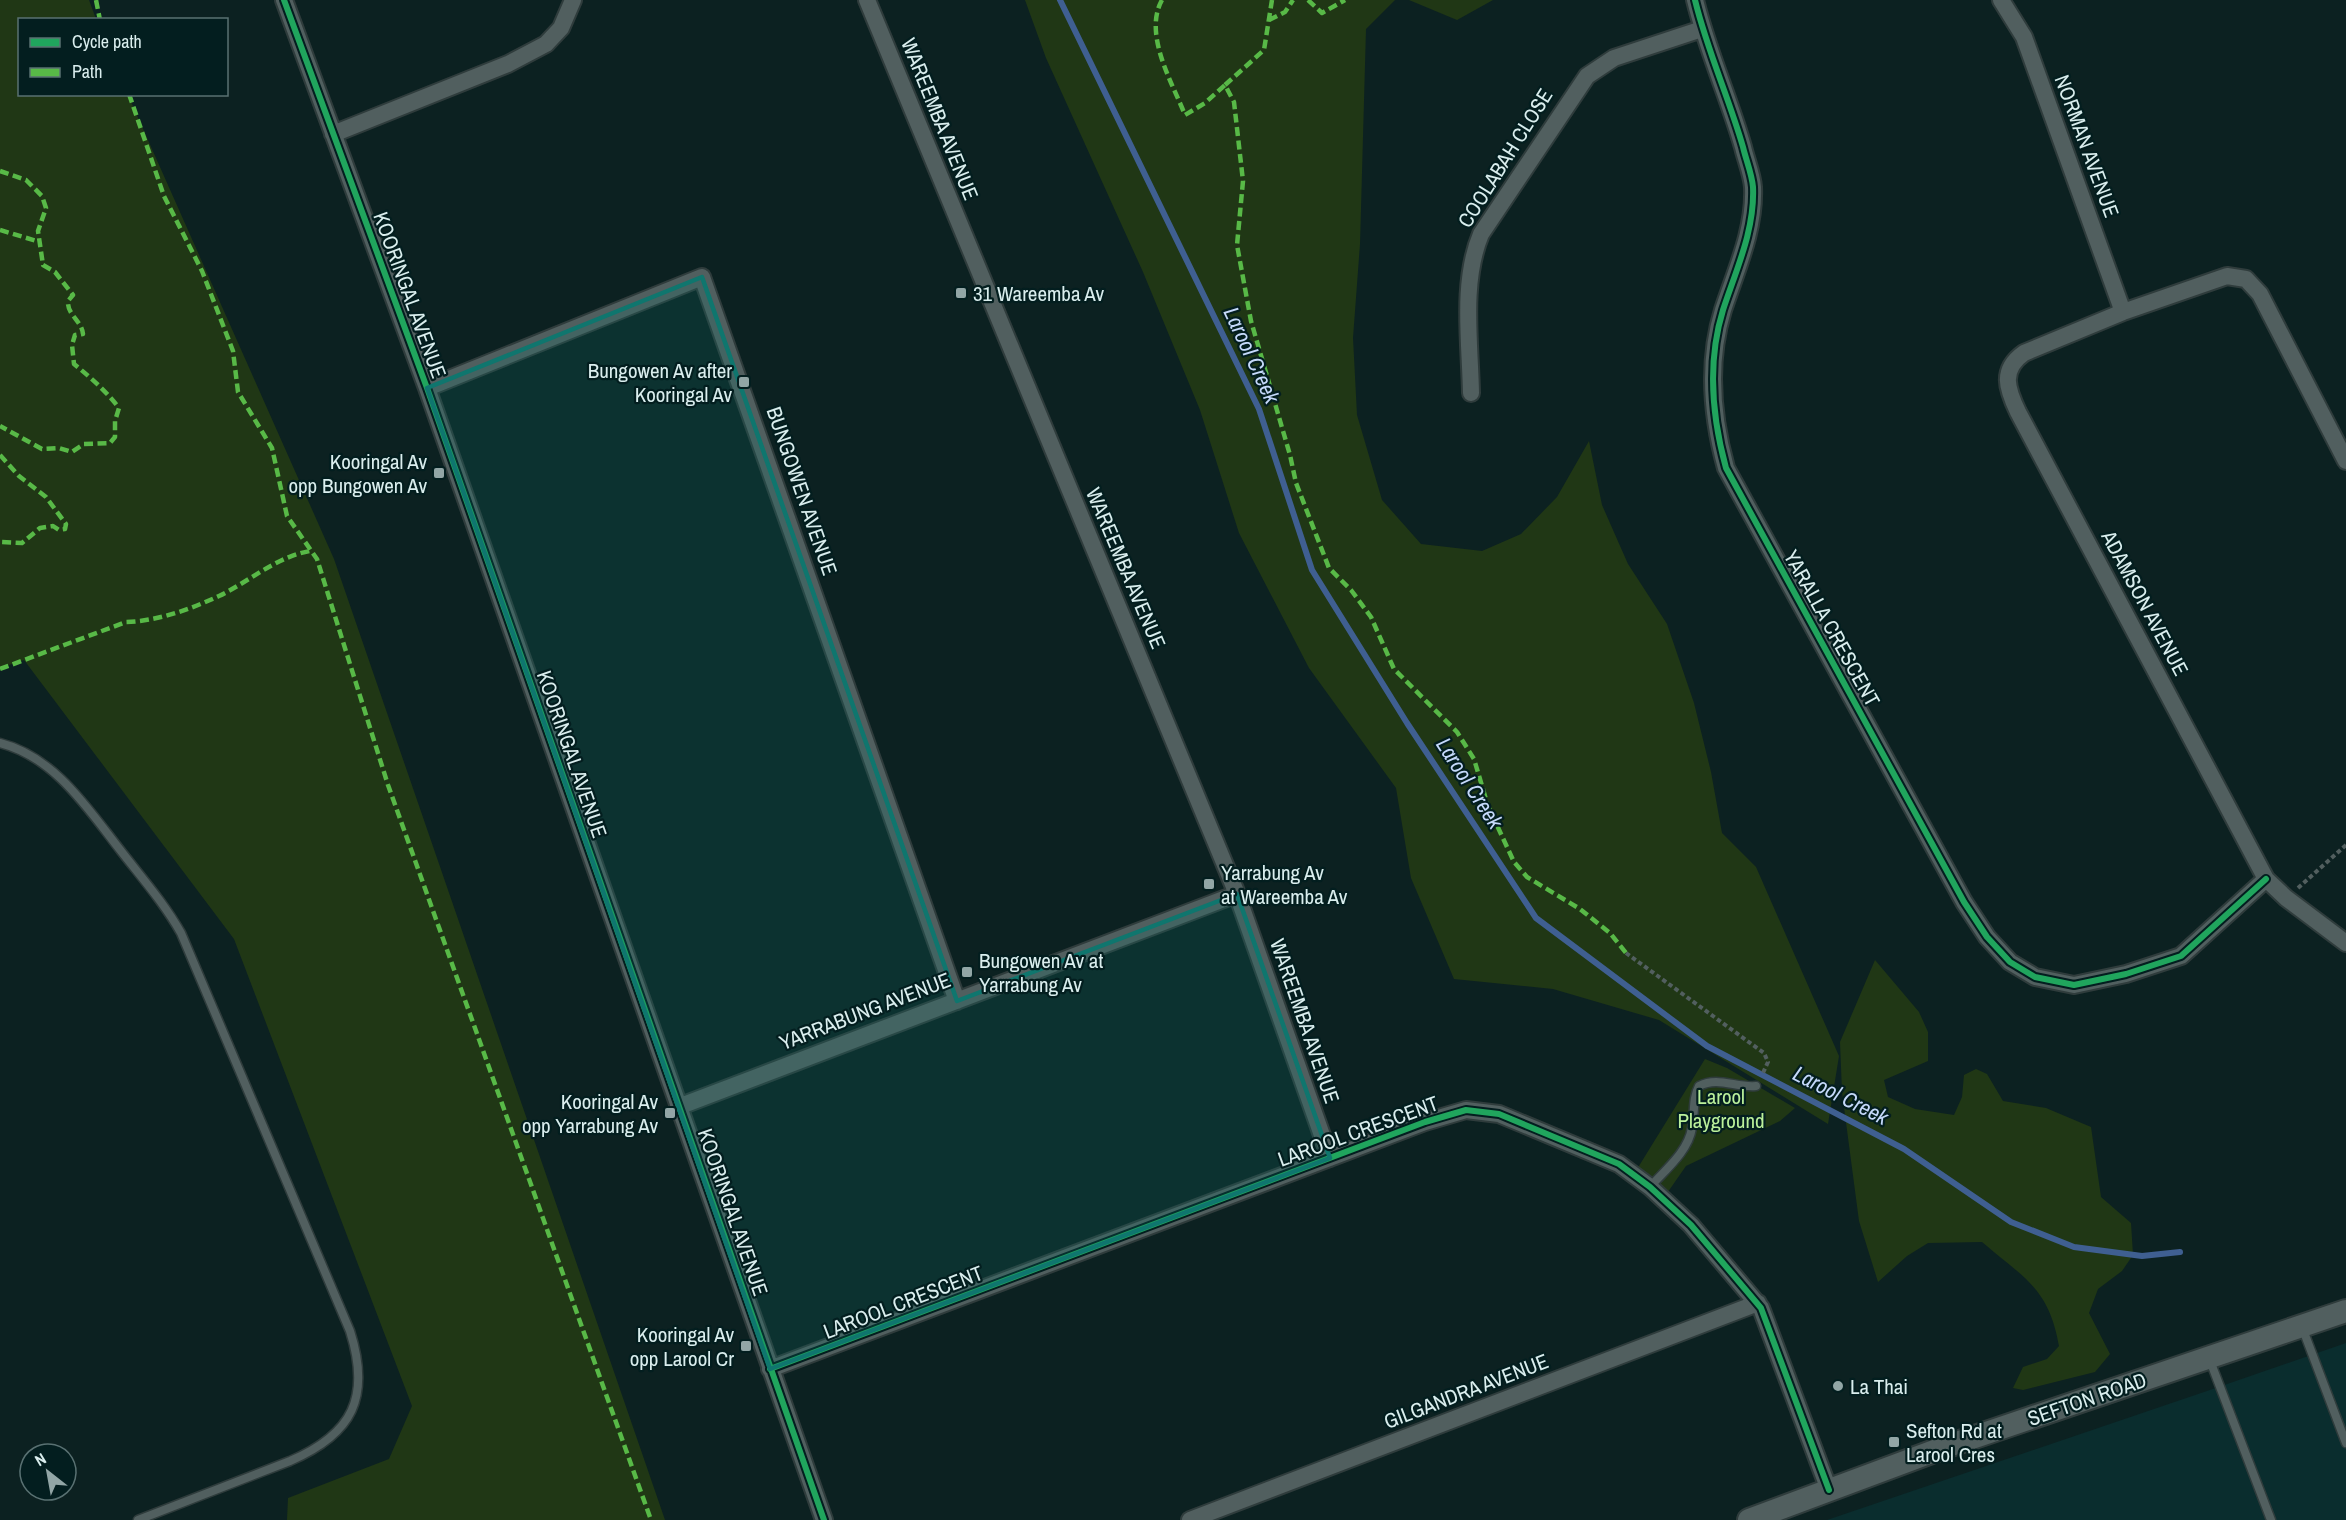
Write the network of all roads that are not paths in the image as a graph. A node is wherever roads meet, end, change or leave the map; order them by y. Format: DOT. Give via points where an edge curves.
graph roads {
  1 [pos="284,0"];
  2 [pos="573,0"];
  3 [pos="867,0"];
  4 [pos="1695,0"];
  5 [pos="2003,1"];
  6 [pos="1702,29"];
  7 [pos="333,134"];
  8 [pos="2123,312"];
  9 [pos="427,388"];
  10 [pos="1471,393"];
  11 [pos="2346,461"];
  12 [pos="0,743"];
  13 [pos="2266,879"];
  14 [pos="1237,894"];
  15 [pos="2346,943"];
  16 [pos="957,1001"];
  17 [pos="1756,1086"];
  18 [pos="678,1107"];
  19 [pos="1330,1158"];
  20 [pos="1650,1187"];
  21 [pos="1758,1303"];
  22 [pos="2346,1311"];
  23 [pos="2302,1326"];
  24 [pos="2209,1358"];
  25 [pos="770,1369"];
  26 [pos="2346,1443"];
  27 [pos="1829,1490"];
  28 [pos="138,1520"];
  29 [pos="824,1520"];
  30 [pos="1190,1520"];
  31 [pos="1749,1520"];
  32 [pos="1794,1520"];
  33 [pos="2271,1520"];
  1 -- 7 [label="street, KOORINGAL AVENUE"];
  2 -- 7 [label="street" via="561,28 546,44 508,64"];
  3 -- 14 [label="street, WAREEMBA AVENUE"];
  4 -- 6 [label="street, YARALLA CRESCENT"];
  5 -- 8 [label="street, NORMAN AVENUE" via="2024,37"];
  6 -- 10 [label="street, COOLABAH CLOSE" via="1614,58 1587,75 1481,234 1471,257 1469,283"];
  6 -- 13 [label="street, YARALLA CRESCENT" via="1753,186 1752,218 1714,352 1716,430 1726,468 1986,937 2010,962 2035,977 2074,985 2181,956"];
  7 -- 9 [label="street, KOORINGAL AVENUE"];
  8 -- 11 [label="street, ADAMSON AVENUE" via="2227,276 2246,279 2260,294"];
  8 -- 13 [label="street, ADAMSON AVENUE" via="2024,353 2013,361 2008,392"];
  9 -- 16 [label="street, BUNGOWEN AVENUE" via="702,277"];
  9 -- 18 [label="street, KOORINGAL AVENUE"];
  12 -- 28 [label="lane" via="28,753 64,782 159,899 181,933 350,1331 360,1364 360,1382 348,1417 312,1452"];
  13 -- 15 [label="street, ADAMSON AVENUE"];
  14 -- 16 [label="street, YARRABUNG AVENUE"];
  14 -- 19 [label="street, WAREEMBA AVENUE"];
  16 -- 18 [label="street, YARRABUNG AVENUE"];
  17 -- 20 [label="lane" via="1734,1086 1718,1080 1700,1086 1695,1093 1692,1131 1683,1151"];
  18 -- 25 [label="street, KOORINGAL AVENUE"];
  19 -- 20 [label="street, LAROOL CRESCENT" via="1466,1110 1499,1114 1580,1146 1619,1164"];
  19 -- 25 [label="street, LAROOL CRESCENT"];
  20 -- 21 [label="street, LAROOL CRESCENT" via="1691,1225"];
  21 -- 27 [label="street, LAROOL CRESCENT"];
  21 -- 30 [label="street, GILGANDRA AVENUE"];
  22 -- 23 [label="street, SEFTON ROAD"];
  23 -- 24 [label="street, SEFTON ROAD"];
  23 -- 26 [label="lane"];
  24 -- 27 [label="street, SEFTON ROAD" via="1955,1443"];
  24 -- 33 [label="lane"];
  25 -- 29 [label="street, KOORINGAL AVENUE"];
  27 -- 31 [label="street, SEFTON ROAD"];
  27 -- 32 [label="street, SEFTON ROAD"];
}
